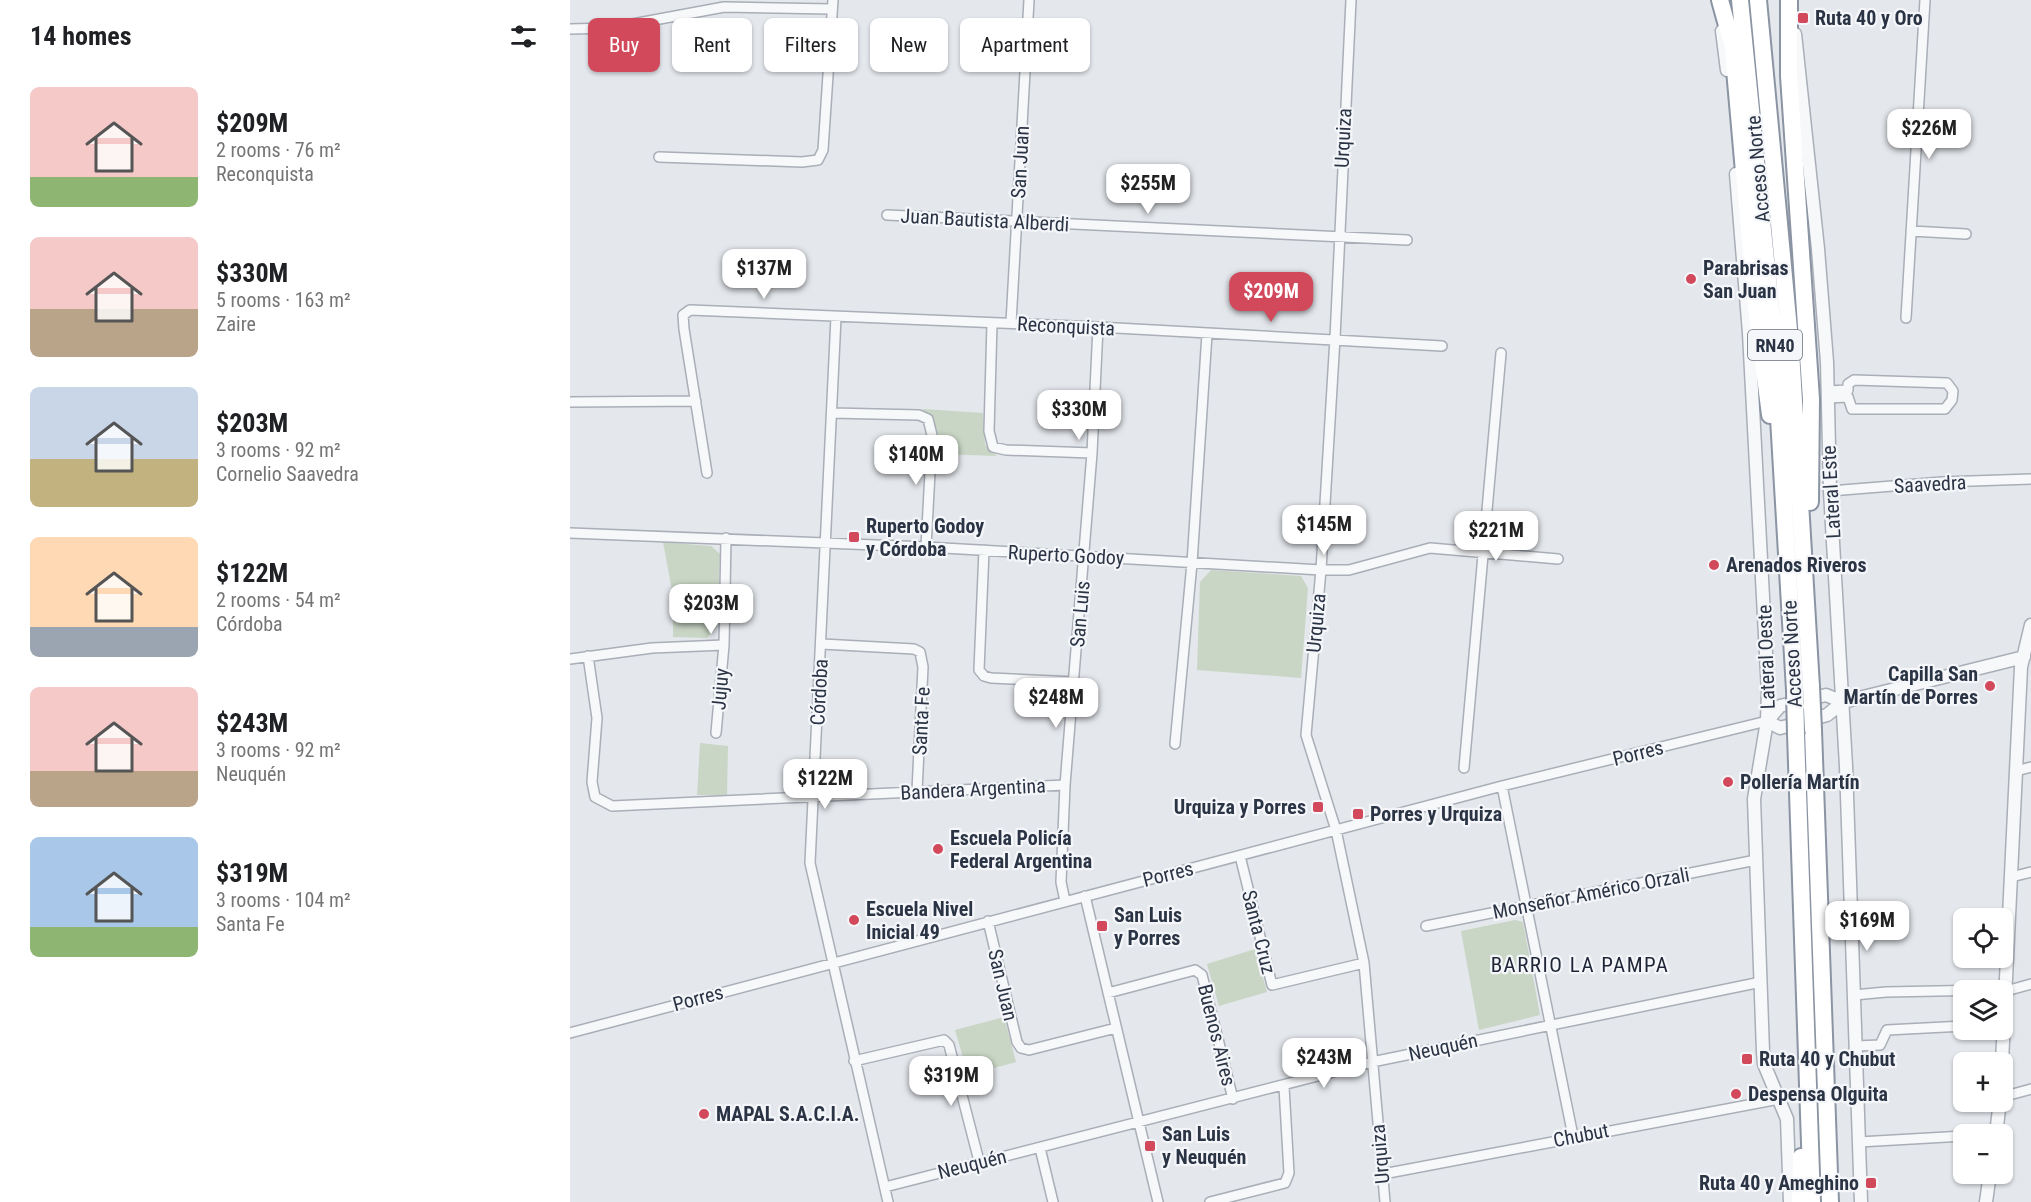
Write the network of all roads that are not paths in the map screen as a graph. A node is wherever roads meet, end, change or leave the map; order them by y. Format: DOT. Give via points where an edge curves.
graph roads {
  1 [pos="1029,0"];
  2 [pos="1351,0"];
  3 [pos="1719,0"];
  4 [pos="1740,0"];
  5 [pos="1758,0"];
  6 [pos="1790,0"];
  7 [pos="1925,0"];
  8 [pos="832,5"];
  9 [pos="570,29"];
  10 [pos="659,156"];
  11 [pos="887,215"];
  12 [pos="1017,223"];
  13 [pos="1911,231"];
  14 [pos="1966,234"];
  15 [pos="1338,235"];
  16 [pos="1407,240"];
  17 [pos="836,316"];
  18 [pos="1906,318"];
  19 [pos="992,323"];
  20 [pos="1011,323"];
  21 [pos="1098,327"];
  22 [pos="1207,334"];
  23 [pos="1335,338"];
  24 [pos="1442,346"];
  25 [pos="1501,353"];
  26 [pos="1827,395"];
  27 [pos="696,401"];
  28 [pos="570,402"];
  29 [pos="832,413"];
  30 [pos="1092,453"];
  31 [pos="706,473"];
  32 [pos="2031,479"];
  33 [pos="1830,491"];
  34 [pos="570,533"];
  35 [pos="726,538"];
  36 [pos="825,542"];
  37 [pos="926,547"];
  38 [pos="984,550"];
  39 [pos="1787,551"];
  40 [pos="1483,552"];
  41 [pos="1084,557"];
  42 [pos="1558,559"];
  43 [pos="1192,563"];
  44 [pos="1321,570"];
  45 [pos="1807,605"];
  46 [pos="2031,625"];
  47 [pos="822,644"];
  48 [pos="724,645"];
  49 [pos="588,656"];
  50 [pos="2027,656"];
  51 [pos="570,659"];
  52 [pos="1074,682"];
  53 [pos="1803,688"];
  54 [pos="1843,702"];
  55 [pos="1767,721"];
  56 [pos="1804,732"];
  57 [pos="716,733"];
  58 [pos="1175,744"];
  59 [pos="2031,766"];
  60 [pos="1464,768"];
  61 [pos="2016,771"];
  62 [pos="1065,785"];
  63 [pos="1502,786"];
  64 [pos="918,791"];
  65 [pos="814,797"];
  66 [pos="1336,830"];
  67 [pos="1240,856"];
  68 [pos="1756,860"];
  69 [pos="2031,872"];
  70 [pos="2011,877"];
  71 [pos="1085,896"];
  72 [pos="1065,901"];
  73 [pos="1527,905"];
  74 [pos="988,921"];
  75 [pos="1426,926"];
  76 [pos="832,962"];
  77 [pos="1364,963"];
  78 [pos="2006,980"];
  79 [pos="1761,982"];
  80 [pos="2031,984"];
  81 [pos="2013,989"];
  82 [pos="1953,991"];
  83 [pos="1108,993"];
  84 [pos="1854,995"];
  85 [pos="1550,1024"];
  86 [pos="1953,1027"];
  87 [pos="1116,1028"];
  88 [pos="570,1033"];
  89 [pos="1856,1046"];
  90 [pos="854,1061"];
  91 [pos="1372,1062"];
  92 [pos="1809,1063"];
  93 [pos="1284,1087"];
  94 [pos="2031,1089"];
  95 [pos="2013,1095"];
  96 [pos="1233,1099"];
  97 [pos="1780,1099"];
  98 [pos="1139,1123"];
  99 [pos="1828,1123"];
  100 [pos="1573,1136"];
  101 [pos="1953,1137"];
  102 [pos="1859,1142"];
  103 [pos="1040,1148"];
  104 [pos="980,1161"];
  105 [pos="1383,1174"];
  106 [pos="1988,1184"];
  107 [pos="885,1187"];
  108 [pos="888,1202"];
  109 [pos="1053,1202"];
  110 [pos="1158,1202"];
  111 [pos="1210,1202"];
  112 [pos="1385,1202"];
  113 [pos="1790,1202"];
  114 [pos="1800,1202"];
  115 [pos="1812,1202"];
  116 [pos="1830,1202"];
  117 [pos="1840,1202"];
  118 [pos="1861,1202"];
  119 [pos="1986,1202"];
  1 -- 12 [label="street, San Juan"];
  2 -- 15 [label="street, Urquiza"];
  3 -- 39 [label="highway" via="1733,47 1756,308"];
  3 -- 55 [label="street, Lateral Oeste" via="1749,333 1767,650"];
  4 -- 39 [label="highway, Acceso Norte / RN40" via="1775,350"];
  5 -- 45 [label="highway, Acceso Norte / RN40" via="1791,351"];
  6 -- 26 [label="street, Lateral Este" via="1818,249"];
  6 -- 45 [label="highway" via="1789,76 1811,399"];
  7 -- 13 [label="street"];
  8 -- 9 [label="street" via="724,7 611,28"];
  8 -- 10 [label="street" via="823,150 818,160"];
  11 -- 12 [label="street, Juan Bautista Alberdi"];
  12 -- 15 [label="street, Juan Bautista Alberdi"];
  12 -- 20 [label="street, San Juan"];
  13 -- 14 [label="street"];
  13 -- 18 [label="street"];
  15 -- 16 [label="street, Juan Bautista Alberdi"];
  15 -- 23 [label="street, Urquiza"];
  17 -- 19 [label="street, Reconquista"];
  17 -- 27 [label="street, Reconquista" via="690,310 683,315"];
  17 -- 29 [label="street, Córdoba"];
  19 -- 20 [label="street, Reconquista"];
  19 -- 30 [label="street" via="989,431 993,447"];
  20 -- 21 [label="street, Reconquista"];
  21 -- 22 [label="street, Reconquista"];
  21 -- 30 [label="street, San Luis"];
  22 -- 23 [label="street, Reconquista"];
  22 -- 43 [label="street"];
  23 -- 24 [label="street, Reconquista"];
  23 -- 44 [label="street, Urquiza"];
  25 -- 40 [label="street"];
  26 -- 26 [label="street" via="1848,397 1852,409 1945,409 1953,391 1947,382 1854,380 1848,384 1848,390"];
  26 -- 33 [label="street, Lateral Este"];
  27 -- 28 [label="street"];
  27 -- 31 [label="street"];
  29 -- 36 [label="street, Córdoba"];
  29 -- 37 [label="street" via="919,415 928,419 932,435"];
  30 -- 41 [label="street, San Luis"];
  32 -- 33 [label="street, Saavedra"];
  33 -- 54 [label="street, Lateral Este"];
  34 -- 35 [label="street, Ruperto Godoy"];
  35 -- 36 [label="street, Ruperto Godoy"];
  35 -- 48 [label="street, Jujuy"];
  36 -- 37 [label="street, Ruperto Godoy"];
  36 -- 47 [label="street, Córdoba"];
  37 -- 38 [label="street, Ruperto Godoy"];
  38 -- 41 [label="street, Ruperto Godoy"];
  38 -- 52 [label="street" via="979,670 991,678"];
  39 -- 53 [label="highway, Acceso Norte / RN40"];
  40 -- 42 [label="street, Ruperto Godoy"];
  40 -- 44 [label="street, Ruperto Godoy" via="1430,548 1349,570"];
  40 -- 60 [label="street"];
  41 -- 43 [label="street, Ruperto Godoy"];
  41 -- 52 [label="street, San Luis"];
  43 -- 44 [label="street, Ruperto Godoy"];
  43 -- 58 [label="street"];
  44 -- 66 [label="street, Urquiza" via="1306,735"];
  45 -- 53 [label="highway, Acceso Norte / RN40"];
  46 -- 50 [label="street"];
  47 -- 64 [label="street, Santa Fe" via="920,652 923,667"];
  47 -- 65 [label="street, Córdoba"];
  48 -- 49 [label="street"];
  48 -- 57 [label="street, Jujuy"];
  49 -- 51 [label="street"];
  49 -- 65 [label="street, Bandera Argentina" via="597,718 592,782 595,797 603,803 612,806"];
  50 -- 54 [label="street, Porres"];
  50 -- 61 [label="street"];
  52 -- 62 [label="street, San Luis"];
  53 -- 56 [label="highway, Acceso Norte / RN40, bridge"];
  54 -- 55 [label="street, Porres" via="1827,715 1780,728"];
  54 -- 55 [label="street, Porres" via="1826,695 1780,706"];
  54 -- 84 [label="street, Lateral Este"];
  55 -- 63 [label="street, Porres"];
  55 -- 68 [label="street, Lateral Oeste" via="1755,789"];
  56 -- 92 [label="highway, Acceso Norte / RN40"];
  56 -- 99 [label="highway, Acceso Norte / RN40"];
  59 -- 61 [label="street"];
  61 -- 70 [label="street"];
  62 -- 64 [label="street, Bandera Argentina"];
  62 -- 72 [label="street, San Luis" via="1061,882"];
  63 -- 66 [label="street, Porres"];
  63 -- 73 [label="street"];
  64 -- 65 [label="street, Bandera Argentina"];
  65 -- 76 [label="street, Córdoba" via="810,863"];
  66 -- 67 [label="street, Porres"];
  66 -- 77 [label="street, Urquiza"];
  67 -- 71 [label="street, Porres"];
  67 -- 77 [label="street, Santa Cruz" via="1272,985"];
  68 -- 73 [label="street, Monseñor Américo Orzali"];
  68 -- 79 [label="street, Lateral Oeste"];
  69 -- 70 [label="street"];
  70 -- 78 [label="street"];
  71 -- 72 [label="street, Porres"];
  71 -- 83 [label="street"];
  72 -- 74 [label="street, Porres"];
  73 -- 75 [label="street, Monseñor Américo Orzali"];
  73 -- 85 [label="street"];
  74 -- 76 [label="street, Porres"];
  74 -- 87 [label="street, San Juan" via="1021,1048 1029,1050"];
  76 -- 88 [label="street, Porres"];
  76 -- 90 [label="street, Córdoba"];
  77 -- 91 [label="street, Urquiza"];
  79 -- 85 [label="street, Neuquén"];
  79 -- 97 [label="street, Lateral Oeste" via="1763,1059"];
  80 -- 81 [label="street"];
  82 -- 84 [label="street"];
  83 -- 87 [label="street"];
  83 -- 96 [label="street, Buenos Aires" via="1199,972"];
  84 -- 89 [label="street, Lateral Este"];
  85 -- 91 [label="street, Neuquén"];
  85 -- 100 [label="street"];
  86 -- 89 [label="street" via="1887,1030 1880,1045"];
  87 -- 98 [label="street"];
  89 -- 102 [label="street, Lateral Este"];
  90 -- 104 [label="street" via="944,1040 949,1045"];
  90 -- 107 [label="street, Córdoba"];
  91 -- 93 [label="street, Neuquén"];
  91 -- 105 [label="street, Urquiza"];
  92 -- 114 [label="highway"];
  92 -- 115 [label="highway, Acceso Norte / RN40"];
  93 -- 96 [label="street, Neuquén"];
  93 -- 111 [label="street" via="1289,1173 1285,1182"];
  94 -- 95 [label="street"];
  96 -- 98 [label="street, Neuquén"];
  97 -- 100 [label="street, Chubut"];
  97 -- 113 [label="street, Lateral Oeste" via="1788,1124"];
  98 -- 103 [label="street, Neuquén"];
  98 -- 110 [label="street"];
  99 -- 116 [label="highway, Acceso Norte / RN40"];
  99 -- 117 [label="highway"];
  100 -- 105 [label="street, Chubut"];
  101 -- 102 [label="street"];
  102 -- 118 [label="street, Lateral Este"];
  103 -- 104 [label="street, Neuquén"];
  103 -- 109 [label="street"];
  104 -- 107 [label="street, Neuquén"];
  105 -- 112 [label="street, Urquiza"];
  106 -- 119 [label="street"];
  107 -- 108 [label="street, Córdoba"];
}
